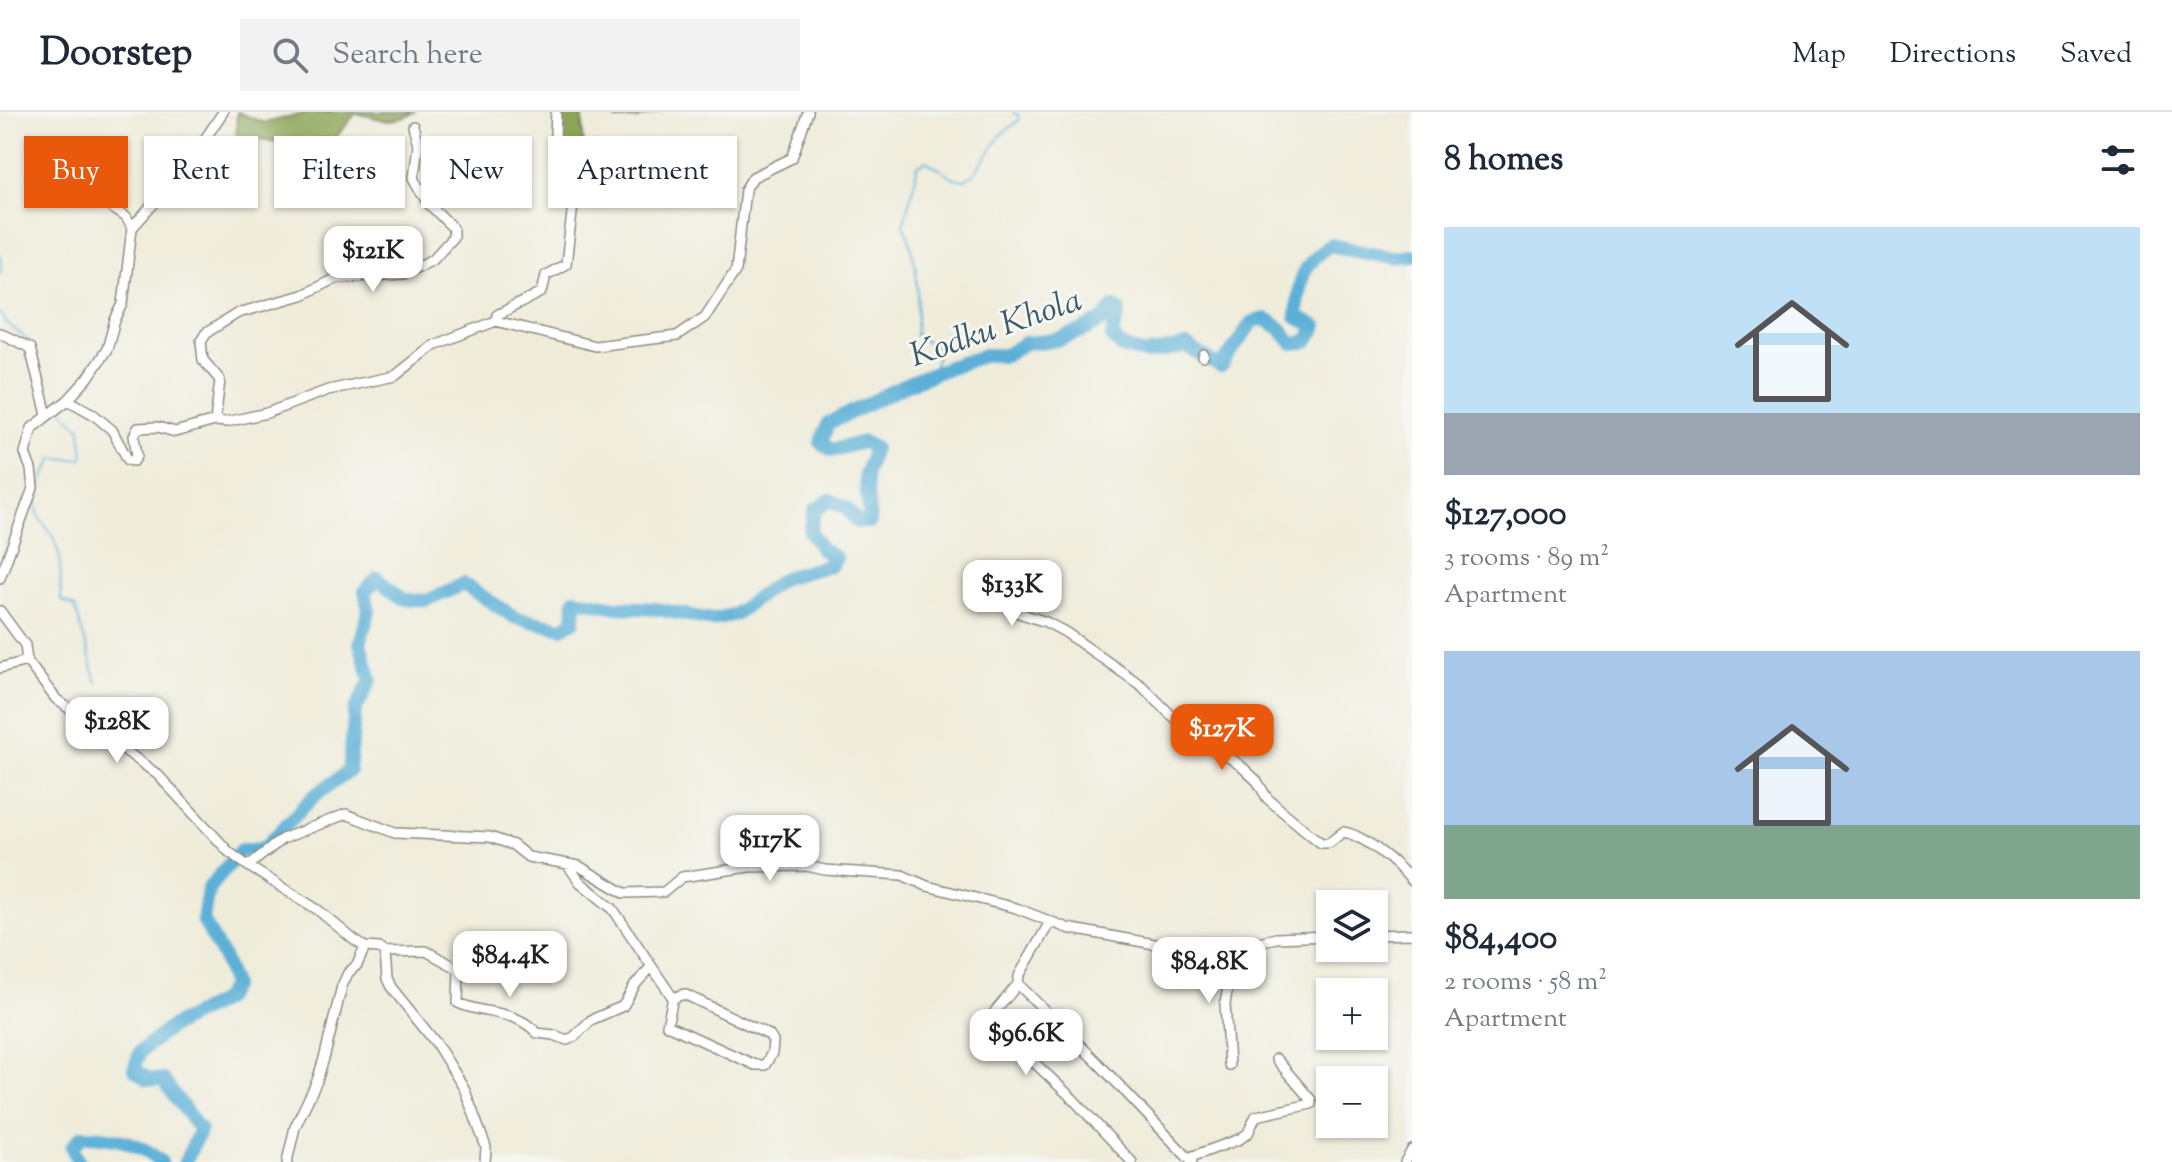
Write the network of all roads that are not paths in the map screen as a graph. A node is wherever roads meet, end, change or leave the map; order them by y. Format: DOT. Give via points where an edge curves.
graph roads {
  1 [pos="223,112"];
  2 [pos="556,112"];
  3 [pos="808,112"];
  4 [pos="413,126"];
  5 [pos="112,208"];
  6 [pos="132,228"];
  7 [pos="496,321"];
  8 [pos="0,333"];
  9 [pos="56,408"];
  10 [pos="215,421"];
  11 [pos="0,578"];
  12 [pos="1001,598"];
  13 [pos="0,611"];
  14 [pos="27,661"];
  15 [pos="0,668"];
  16 [pos="245,864"];
  17 [pos="567,864"];
  18 [pos="1412,881"];
  19 [pos="1050,922"];
  20 [pos="1412,934"];
  21 [pos="1388,935"];
  22 [pos="1316,937"];
  23 [pos="365,947"];
  24 [pos="1234,948"];
  25 [pos="385,952"];
  26 [pos="651,967"];
  27 [pos="1018,984"];
  28 [pos="673,998"];
  29 [pos="1276,1059"];
  30 [pos="1229,1065"];
  31 [pos="1412,1150"];
  32 [pos="1190,1160"];
  33 [pos="287,1162"];
  34 [pos="485,1162"];
  35 [pos="1132,1162"];
  36 [pos="1405,1162"];
  1 -- 6 [label="street" via="185,169"];
  2 -- 7 [label="street" via="555,135 576,179 566,264 546,275 542,292 497,315"];
  3 -- 7 [label="street" via="792,158 753,177 745,190 736,270 705,317 677,336 595,346"];
  4 -- 10 [label="street" via="418,144 414,178 429,204 453,228 453,237 433,259 403,274 336,278 302,295 238,313 206,333 201,341 203,360 220,380"];
  5 -- 6 [label="street"];
  6 -- 9 [label="street" via="123,304 107,349 88,378"];
  7 -- 10 [label="street" via="434,345 395,376 328,390 267,413"];
  8 -- 9 [label="street" via="30,348"];
  9 -- 10 [label="street" via="93,414 134,461 138,428 175,432"];
  9 -- 11 [label="street" via="32,428 25,453 33,488"];
  12 -- 18 [label="street" via="1016,612 1065,632 1142,686 1170,714 1241,766 1267,798 1321,843 1350,834 1387,857"];
  13 -- 14 [label="street" via="25,645"];
  14 -- 15 [label="street"];
  14 -- 16 [label="street" via="56,699 158,775"];
  16 -- 17 [label="street" via="282,839 346,814 395,833 490,837 528,857"];
  16 -- 23 [label="street"];
  17 -- 19 [label="street" via="624,893 664,892 682,877 748,867 806,866 902,875"];
  17 -- 26 [label="street" via="613,909"];
  19 -- 24 [label="street" via="1176,948"];
  19 -- 27 [label="street"];
  20 -- 21 [label="street"];
  22 -- 24 [label="street" via="1276,938"];
  23 -- 25 [label="street"];
  23 -- 33 [label="street" via="342,986 317,1081 295,1127"];
  24 -- 30 [label="street" via="1225,1004"];
  25 -- 26 [label="street" via="426,951 459,969 458,1003 525,1021 537,1033 567,1040 591,1020 623,1006"];
  25 -- 34 [label="street" via="391,987 464,1088 486,1147"];
  26 -- 28 [label="street"];
  27 -- 32 [label="street"];
  27 -- 35 [label="street" via="992,1015 993,1024"];
  28 -- 28 [label="street" via="684,994 769,1035 772,1053 765,1065 667,1025"];
  29 -- 32 [label="street" via="1311,1104 1256,1116 1240,1139"];
  31 -- 36 [label="street"];
}
